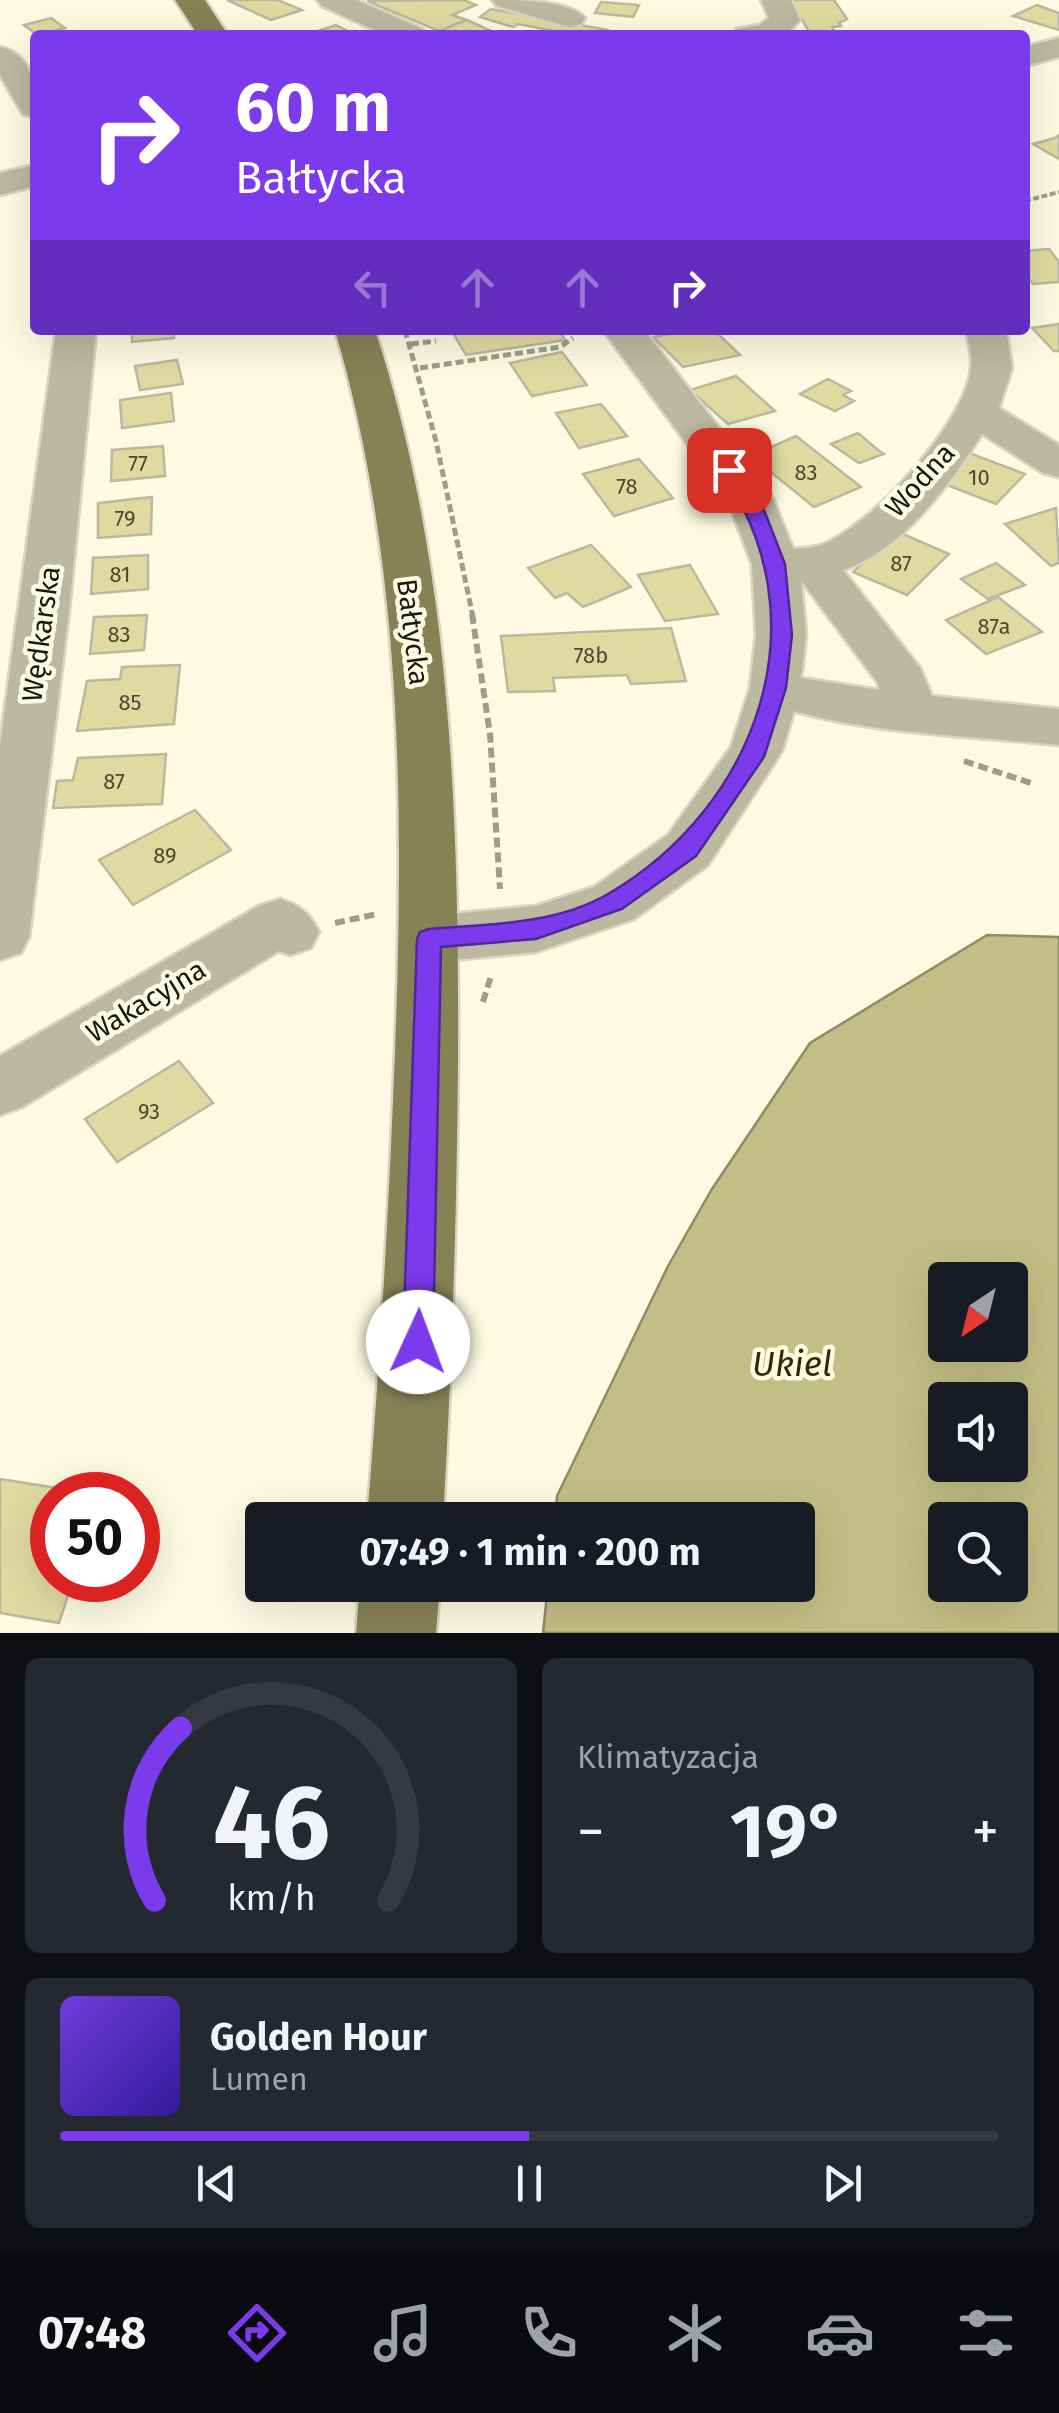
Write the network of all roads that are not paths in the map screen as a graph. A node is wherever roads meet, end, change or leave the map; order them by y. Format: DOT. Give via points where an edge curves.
graph roads {
  1 [pos="190,0"];
  2 [pos="507,0"];
  3 [pos="776,0"];
  4 [pos="340,1"];
  5 [pos="570,18"];
  6 [pos="209,30"];
  7 [pos="401,30"];
  8 [pos="773,30"];
  9 [pos="1059,47"];
  10 [pos="0,56"];
  11 [pos="1030,56"];
  12 [pos="30,98"];
  13 [pos="30,176"];
  14 [pos="0,184"];
  15 [pos="75,335"];
  16 [pos="357,335"];
  17 [pos="627,335"];
  18 [pos="987,335"];
  19 [pos="996,424"];
  20 [pos="1059,425"];
  21 [pos="1059,464"];
  22 [pos="794,563"];
  23 [pos="870,612"];
  24 [pos="780,619"];
  25 [pos="776,688"];
  26 [pos="912,714"];
  27 [pos="1059,727"];
  28 [pos="290,932"];
  29 [pos="0,937"];
  30 [pos="429,939"];
  31 [pos="0,1088"];
  32 [pos="405,1502"];
  33 [pos="399,1602"];
  34 [pos="396,1633"];
  1 -- 6 [label="main road"];
  2 -- 5 [label="street"];
  3 -- 8 [label="street" via="785,20"];
  4 -- 7 [label="street"];
  9 -- 11 [label="street"];
  10 -- 12 [label="street"];
  13 -- 14 [label="street"];
  15 -- 29 [label="street, Wędkarska"];
  16 -- 30 [label="main road, Bałtycka" via="390,468 420,678"];
  17 -- 22 [label="street"];
  18 -- 19 [label="street, Wodna"];
  19 -- 20 [label="street"];
  19 -- 21 [label="street"];
  19 -- 22 [label="street, Wodna" via="845,553"];
  22 -- 23 [label="street"];
  22 -- 24 [label="street"];
  23 -- 24 [label="street"];
  23 -- 26 [label="street"];
  24 -- 25 [label="street"];
  25 -- 26 [label="street"];
  25 -- 30 [label="street" via="756,751 688,850 614,903 536,929"];
  26 -- 27 [label="street"];
  28 -- 31 [label="street, Wakacyjna" via="280,922"];
  30 -- 32 [label="main road, Bałtycka" via="418,1342"];
  33 -- 34 [label="main road"];
}
